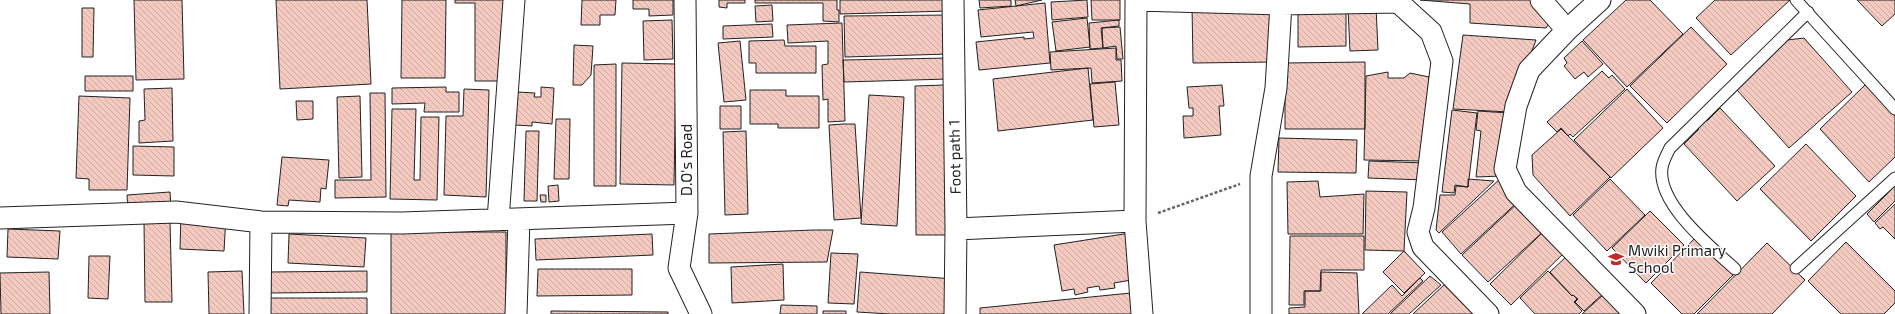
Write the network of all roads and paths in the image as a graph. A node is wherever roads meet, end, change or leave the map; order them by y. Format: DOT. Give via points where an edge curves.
graph roads {
  1 [pos="514,0"];
  2 [pos="685,0"];
  3 [pos="953,0"];
  4 [pos="1136,0"];
  5 [pos="1541,0"];
  6 [pos="1600,0"];
  7 [pos="1796,0"];
  8 [pos="1281,4"];
  9 [pos="1808,12"];
  10 [pos="1567,30"];
  11 [pos="1895,109"];
  12 [pos="1261,176"];
  13 [pos="1895,178"];
  14 [pos="687,213"];
  15 [pos="0,218"];
  16 [pos="519,219"];
  17 [pos="498,220"];
  18 [pos="1135,221"];
  19 [pos="261,222"];
  20 [pos="956,229"];
  21 [pos="1796,268"];
  22 [pos="1735,270"];
  23 [pos="260,314"];
  24 [pos="516,314"];
  25 [pos="701,314"];
  26 [pos="955,314"];
  27 [pos="1142,314"];
  28 [pos="1261,314"];
  29 [pos="1488,314"];
  30 [pos="1635,314"];
  1 -- 17 [label="street"];
  2 -- 14 [label="street, D.O's Road"];
  3 -- 20 [label="street, Foot path 1"];
  4 -- 8 [label="street"];
  4 -- 18 [label="street"];
  5 -- 10 [label="street"];
  6 -- 10 [label="street"];
  7 -- 9 [label="lane"];
  8 -- 12 [label="street" via="1276,88"];
  8 -- 29 [label="street" via="1398,2 1431,32 1442,61 1424,208 1418,232 1423,247"];
  9 -- 11 [label="lane"];
  9 -- 22 [label="lane" via="1670,148 1662,168 1664,191 1693,231"];
  10 -- 30 [label="street" via="1529,70 1516,106 1505,169 1516,192"];
  12 -- 18 [label="path"];
  12 -- 28 [label="street"];
  13 -- 21 [label="lane"];
  14 -- 16 [label="street"];
  14 -- 25 [label="street, D.O's Road" via="679,268"];
  15 -- 19 [label="street" via="176,212"];
  16 -- 17 [label="street"];
  16 -- 24 [label="street"];
  17 -- 19 [label="street" via="402,223"];
  18 -- 20 [label="street"];
  18 -- 27 [label="street"];
  19 -- 23 [label="street"];
  20 -- 26 [label="street, Foot path 1"];
}
